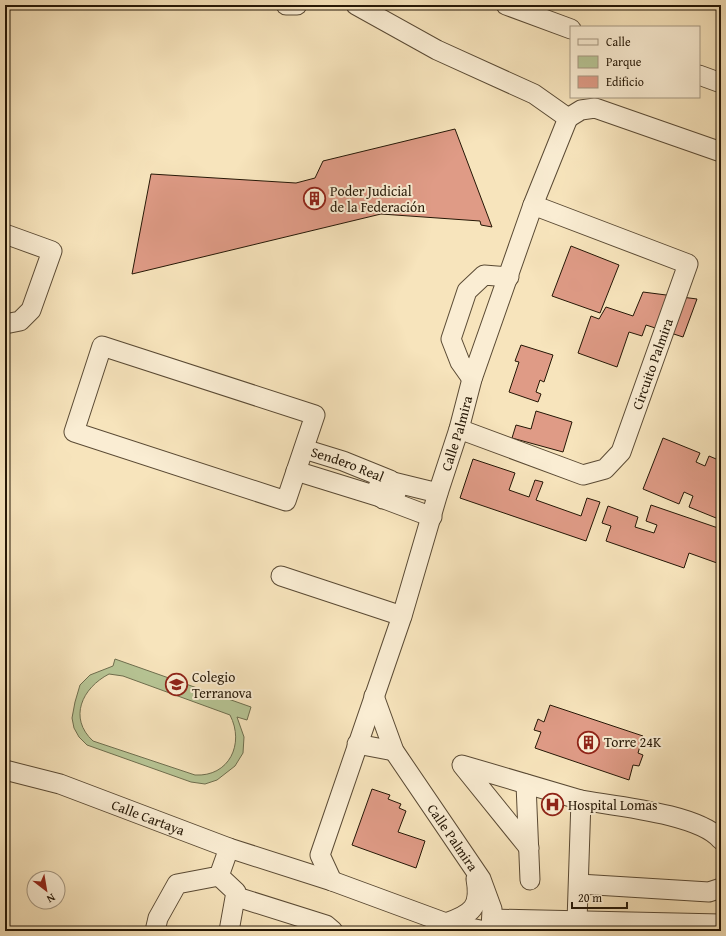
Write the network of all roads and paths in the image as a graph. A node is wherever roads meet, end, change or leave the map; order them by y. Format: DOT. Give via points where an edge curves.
graph roads {
  1 [pos="286,5"];
  2 [pos="297,5"];
  3 [pos="356,5"];
  4 [pos="506,5"];
  5 [pos="570,29"];
  6 [pos="700,75"];
  7 [pos="721,83"];
  8 [pos="568,118"];
  9 [pos="721,152"];
  10 [pos="533,205"];
  11 [pos="5,234"];
  12 [pos="509,276"];
  13 [pos="5,324"];
  14 [pos="472,379"];
  15 [pos="459,429"];
  16 [pos="304,449"];
  17 [pos="296,471"];
  18 [pos="391,481"];
  19 [pos="438,494"];
  20 [pos="384,498"];
  21 [pos="432,517"];
  22 [pos="280,576"];
  23 [pos="402,616"];
  24 [pos="374,696"];
  25 [pos="357,744"];
  26 [pos="394,751"];
  27 [pos="5,770"];
  28 [pos="526,784"];
  29 [pos="581,800"];
  30 [pos="721,840"];
  31 [pos="229,848"];
  32 [pos="528,848"];
  33 [pos="320,855"];
  34 [pos="290,868"];
  35 [pos="474,869"];
  36 [pos="219,876"];
  37 [pos="530,880"];
  38 [pos="332,881"];
  39 [pos="579,884"];
  40 [pos="721,888"];
  41 [pos="237,897"];
  42 [pos="578,921"];
  43 [pos="446,923"];
  44 [pos="721,924"];
  45 [pos="490,927"];
  46 [pos="155,931"];
  47 [pos="229,931"];
  48 [pos="333,931"];
  1 -- 2 [label="street"];
  3 -- 8 [label="street" via="437,50 534,94"];
  4 -- 5 [label="street"];
  6 -- 7 [label="street"];
  8 -- 9 [label="street" via="581,110 595,108"];
  8 -- 10 [label="street, Calle Palmira"];
  10 -- 12 [label="street, Calle Palmira"];
  10 -- 15 [label="street, Circuito Palmira" via="688,264 622,452 604,470 583,475"];
  11 -- 13 [label="street" via="52,251 31,310 20,321"];
  12 -- 14 [label="street, Calle Palmira"];
  12 -- 14 [label="street" via="484,275 467,291 451,339 460,362"];
  14 -- 15 [label="street, Calle Palmira"];
  15 -- 19 [label="street, Calle Palmira"];
  16 -- 17 [label="street"];
  16 -- 17 [label="street" via="315,415 102,346 74,432 286,502"];
  16 -- 18 [label="street, Sendero Real"];
  17 -- 20 [label="street, Sendero Real"];
  18 -- 19 [label="street, Sendero Real"];
  18 -- 20 [label="street, Sendero Real" via="397,489 396,493 391,499"];
  19 -- 21 [label="street, Calle Palmira"];
  20 -- 21 [label="street, Sendero Real"];
  21 -- 23 [label="street, Calle Palmira"];
  22 -- 23 [label="street"];
  23 -- 24 [label="street, Calle Palmira"];
  24 -- 25 [label="street"];
  24 -- 26 [label="street, Calle Palmira"];
  25 -- 26 [label="street"];
  25 -- 33 [label="street"];
  26 -- 35 [label="street, Calle Palmira"];
  27 -- 31 [label="street, Calle Cartaya" via="60,784"];
  28 -- 29 [label="street"];
  28 -- 32 [label="street"];
  28 -- 32 [label="street" via="462,766"];
  29 -- 30 [label="street" via="683,819 706,829"];
  29 -- 39 [label="street"];
  31 -- 34 [label="street, Calle Cartaya"];
  31 -- 36 [label="street"];
  32 -- 37 [label="street"];
  33 -- 34 [label="street"];
  33 -- 38 [label="street"];
  34 -- 38 [label="street, Calle Cartaya"];
  35 -- 43 [label="street" via="478,900 471,911"];
  35 -- 45 [label="street, Calle Palmira" via="481,879 492,909"];
  36 -- 41 [label="street" via="236,892"];
  36 -- 46 [label="street" via="177,884 158,918"];
  38 -- 43 [label="street, Calle Cartaya"];
  39 -- 40 [label="street" via="709,892"];
  39 -- 42 [label="street"];
  41 -- 47 [label="street"];
  41 -- 48 [label="street" via="326,924"];
  42 -- 44 [label="street, Calle Cartaya"];
  42 -- 45 [label="street, Calle Cartaya"];
  43 -- 45 [label="street, Calle Cartaya"];
}
